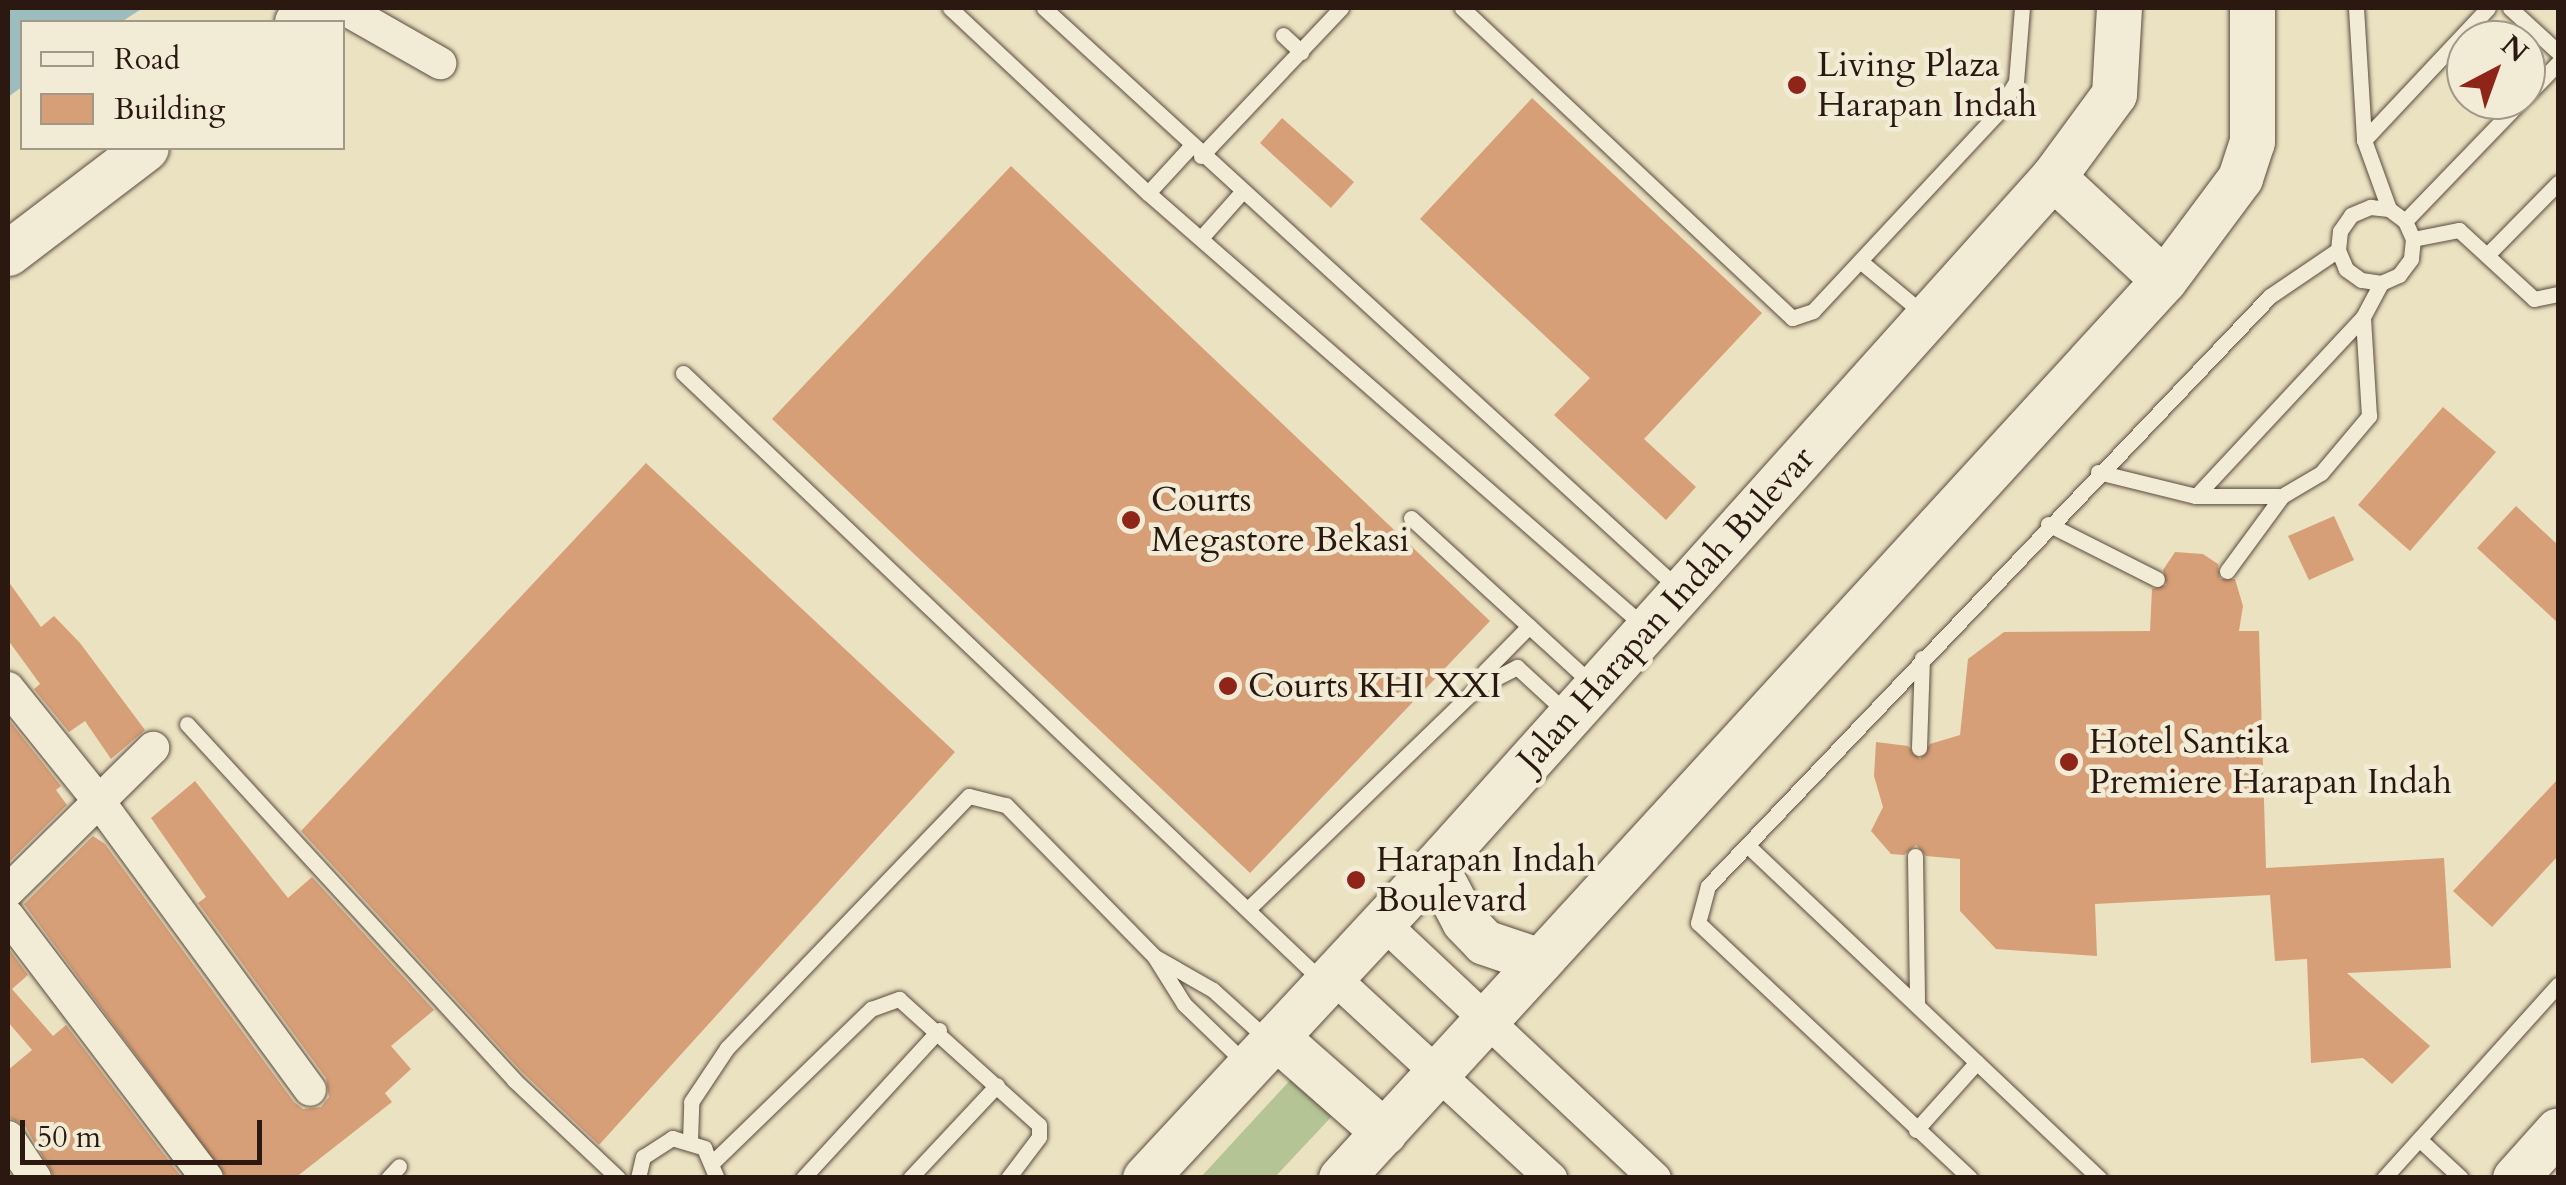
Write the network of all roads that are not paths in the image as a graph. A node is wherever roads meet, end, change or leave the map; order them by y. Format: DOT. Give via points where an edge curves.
graph roads {
  1 [pos="343,8"];
  2 [pos="950,8"];
  3 [pos="1044,8"];
  4 [pos="1341,8"];
  5 [pos="1462,8"];
  6 [pos="2022,8"];
  7 [pos="2119,8"];
  8 [pos="2252,8"];
  9 [pos="2356,8"];
  10 [pos="2488,8"];
  11 [pos="2510,8"];
  12 [pos="1284,35"];
  13 [pos="1300,52"];
  14 [pos="2558,52"];
  15 [pos="440,63"];
  16 [pos="2503,120"];
  17 [pos="2364,140"];
  18 [pos="143,150"];
  19 [pos="1196,151"];
  20 [pos="2558,183"];
  21 [pos="2065,188"];
  22 [pos="1148,192"];
  23 [pos="1241,193"];
  24 [pos="2389,210"];
  25 [pos="2405,221"];
  26 [pos="1201,238"];
  27 [pos="2413,239"];
  28 [pos="2338,250"];
  29 [pos="8,254"];
  30 [pos="2487,255"];
  31 [pos="1860,261"];
  32 [pos="2164,280"];
  33 [pos="2381,283"];
  34 [pos="2558,294"];
  35 [pos="2363,317"];
  36 [pos="1928,318"];
  37 [pos="683,372"];
  38 [pos="2098,472"];
  39 [pos="2196,496"];
  40 [pos="2282,496"];
  41 [pos="1410,518"];
  42 [pos="2048,524"];
  43 [pos="2227,571"];
  44 [pos="2157,579"];
  45 [pos="1682,592"];
  46 [pos="1528,626"];
  47 [pos="1648,629"];
  48 [pos="1922,658"];
  49 [pos="1478,687"];
  50 [pos="8,688"];
  51 [pos="1582,700"];
  52 [pos="187,724"];
  53 [pos="153,748"];
  54 [pos="1920,748"];
  55 [pos="98,800"];
  56 [pos="1747,844"];
  57 [pos="1914,856"];
  58 [pos="1435,866"];
  59 [pos="8,891"];
  60 [pos="1248,909"];
  61 [pos="8,916"];
  62 [pos="1383,923"];
  63 [pos="1154,956"];
  64 [pos="1540,960"];
  65 [pos="1330,981"];
  66 [pos="2558,985"];
  67 [pos="1917,1005"];
  68 [pos="1487,1018"];
  69 [pos="939,1030"];
  70 [pos="1265,1049"];
  71 [pos="1977,1062"];
  72 [pos="1440,1072"];
  73 [pos="997,1085"];
  74 [pos="310,1090"];
  75 [pos="1916,1130"];
  76 [pos="2558,1130"];
  77 [pos="1384,1132"];
  78 [pos="8,1137"];
  79 [pos="2419,1139"];
  80 [pos="690,1140"];
  81 [pos="715,1169"];
  82 [pos="1958,1174"];
  83 [pos="35,1178"];
  84 [pos="207,1178"];
  85 [pos="618,1178"];
  86 [pos="638,1178"];
  87 [pos="803,1178"];
  88 [pos="910,1178"];
  89 [pos="1008,1178"];
  90 [pos="1145,1178"];
  91 [pos="1341,1178"];
  92 [pos="1551,1178"];
  93 [pos="1655,1178"];
  94 [pos="2098,1178"];
  95 [pos="2384,1178"];
  96 [pos="2461,1178"];
  97 [pos="2515,1178"];
  1 -- 15 [label="street"];
  2 -- 22 [label="lane"];
  3 -- 19 [label="lane"];
  4 -- 13 [label="lane"];
  5 -- 31 [label="lane" via="1781,312 1792,318 1814,311"];
  6 -- 31 [label="lane" via="2016,82 2008,97"];
  7 -- 21 [label="street, Jalan Harapan Indah Bulevar" via="2114,94"];
  8 -- 32 [label="street" via="2252,142 2240,178"];
  9 -- 17 [label="lane"];
  10 -- 17 [label="lane"];
  11 -- 14 [label="lane"];
  12 -- 13 [label="lane"];
  13 -- 19 [label="lane"];
  16 -- 25 [label="lane"];
  17 -- 24 [label="lane"];
  18 -- 29 [label="street"];
  19 -- 22 [label="lane"];
  19 -- 23 [label="lane"];
  20 -- 30 [label="lane"];
  21 -- 32 [label="street"];
  21 -- 36 [label="street, Jalan Harapan Indah Bulevar"];
  22 -- 26 [label="lane"];
  23 -- 26 [label="lane"];
  23 -- 45 [label="lane"];
  24 -- 25 [label="lane"];
  24 -- 28 [label="lane" via="2370,207 2351,215"];
  25 -- 27 [label="lane"];
  26 -- 47 [label="lane"];
  27 -- 30 [label="lane" via="2459,230"];
  27 -- 33 [label="lane" via="2411,259"];
  28 -- 33 [label="lane" via="2346,269"];
  28 -- 38 [label="lane" via="2270,296"];
  30 -- 34 [label="lane" via="2534,299"];
  31 -- 36 [label="lane"];
  32 -- 64 [label="street"];
  33 -- 35 [label="lane"];
  35 -- 39 [label="lane"];
  35 -- 40 [label="lane" via="2369,416 2321,473"];
  36 -- 45 [label="street, Jalan Harapan Indah Bulevar"];
  37 -- 60 [label="lane"];
  38 -- 39 [label="lane"];
  38 -- 42 [label="lane"];
  39 -- 40 [label="lane"];
  40 -- 43 [label="lane"];
  41 -- 46 [label="lane"];
  42 -- 44 [label="lane"];
  42 -- 48 [label="lane"];
  45 -- 47 [label="street, Jalan Harapan Indah Bulevar"];
  46 -- 49 [label="lane"];
  46 -- 51 [label="lane"];
  47 -- 51 [label="street, Jalan Harapan Indah Bulevar"];
  48 -- 54 [label="lane"];
  48 -- 56 [label="lane"];
  49 -- 51 [label="lane" via="1517,667"];
  49 -- 60 [label="lane"];
  50 -- 55 [label="street"];
  51 -- 58 [label="street, Jalan Harapan Indah Bulevar"];
  52 -- 85 [label="lane" via="514,1080"];
  53 -- 55 [label="street"];
  55 -- 59 [label="street"];
  55 -- 74 [label="street"];
  56 -- 67 [label="lane"];
  56 -- 75 [label="lane" via="1708,886 1698,922"];
  57 -- 67 [label="lane"];
  58 -- 62 [label="street, Jalan Harapan Indah Bulevar"];
  58 -- 64 [label="street" via="1464,921 1484,942"];
  60 -- 65 [label="lane"];
  61 -- 84 [label="street"];
  62 -- 65 [label="street, Jalan Harapan Indah Bulevar"];
  62 -- 68 [label="street"];
  63 -- 70 [label="lane" via="1212,990"];
  63 -- 70 [label="lane" via="1184,1004"];
  63 -- 80 [label="lane" via="1006,805 969,796 727,1048 691,1102"];
  64 -- 68 [label="street"];
  65 -- 70 [label="street, Jalan Harapan Indah Bulevar"];
  65 -- 72 [label="street"];
  66 -- 79 [label="lane"];
  67 -- 71 [label="lane"];
  68 -- 72 [label="street"];
  68 -- 93 [label="street"];
  69 -- 73 [label="lane"];
  69 -- 81 [label="lane" via="899,998 885,1000"];
  69 -- 87 [label="lane"];
  70 -- 77 [label="street"];
  70 -- 90 [label="street, Jalan Harapan Indah Bulevar"];
  71 -- 75 [label="lane"];
  71 -- 94 [label="lane"];
  72 -- 77 [label="street"];
  72 -- 92 [label="street"];
  73 -- 88 [label="lane"];
  73 -- 89 [label="lane" via="1041,1132"];
  75 -- 82 [label="lane"];
  76 -- 97 [label="street"];
  77 -- 91 [label="street"];
  78 -- 83 [label="street"];
  79 -- 95 [label="lane"];
  79 -- 96 [label="lane"];
  80 -- 81 [label="lane"];
  80 -- 86 [label="lane" via="656,1144 643,1157"];
}
